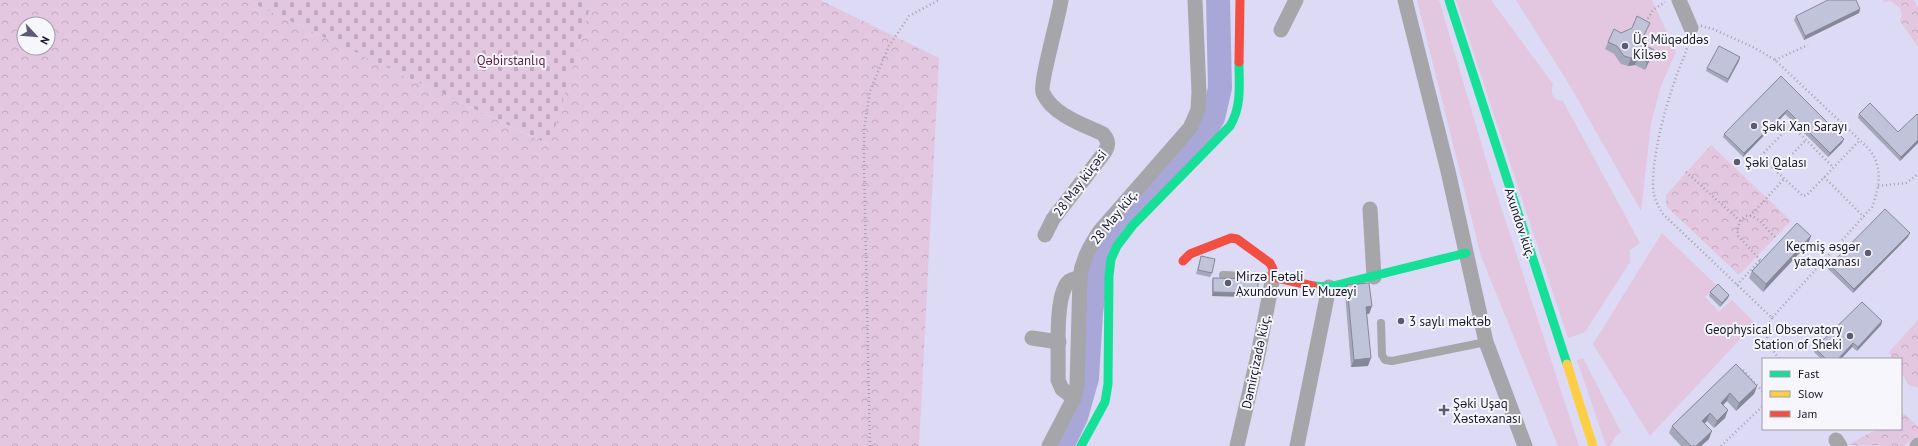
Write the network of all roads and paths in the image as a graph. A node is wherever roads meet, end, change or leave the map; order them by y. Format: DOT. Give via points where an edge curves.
graph roads {
  1 [pos="939,0"];
  2 [pos="1061,0"];
  3 [pos="1195,0"];
  4 [pos="1240,0"];
  5 [pos="1296,0"];
  6 [pos="1405,0"];
  7 [pos="1449,0"];
  8 [pos="1669,0"];
  9 [pos="1680,0"];
  10 [pos="1643,28"];
  11 [pos="1691,28"];
  12 [pos="1281,30"];
  13 [pos="1808,45"];
  14 [pos="1775,60"];
  15 [pos="1806,140"];
  16 [pos="1860,140"];
  17 [pos="1760,156"];
  18 [pos="1833,167"];
  19 [pos="1747,170"];
  20 [pos="1776,171"];
  21 [pos="1686,172"];
  22 [pos="1918,174"];
  23 [pos="1824,177"];
  24 [pos="1784,179"];
  25 [pos="1878,186"];
  26 [pos="1370,209"];
  27 [pos="1750,216"];
  28 [pos="1864,217"];
  29 [pos="1740,221"];
  30 [pos="1045,235"];
  31 [pos="1775,237"];
  32 [pos="1466,252"];
  33 [pos="1760,260"];
  34 [pos="1183,261"];
  35 [pos="1763,263"];
  36 [pos="1223,275"];
  37 [pos="1272,277"];
  38 [pos="1374,277"];
  39 [pos="1080,278"];
  40 [pos="1737,285"];
  41 [pos="1329,287"];
  42 [pos="1772,318"];
  43 [pos="1381,323"];
  44 [pos="1032,338"];
  45 [pos="1059,342"];
  46 [pos="1486,342"];
  47 [pos="1778,358"];
  48 [pos="1743,370"];
  49 [pos="1762,390"];
  50 [pos="1074,398"];
  51 [pos="1762,407"];
  52 [pos="870,446"];
  53 [pos="1049,446"];
  54 [pos="1080,446"];
  55 [pos="1237,446"];
  56 [pos="1297,446"];
  57 [pos="1525,446"];
  58 [pos="1593,446"];
  59 [pos="1721,446"];
  1 -- 52 [label="path" via="909,16 889,46 870,91 864,130"];
  2 -- 30 [label="street, 28 May küçəsi" via="1042,92 1050,104 1065,116 1103,134 1108,146 1053,219"];
  3 -- 39 [label="street, 28 May küç." via="1198,110 1190,128 1100,231 1088,249 1081,266"];
  4 -- 54 [label="street" via="1239,104 1236,116 1230,126 1133,226 1117,246 1111,259 1109,276 1108,384 1105,402"];
  5 -- 12 [label="street"];
  6 -- 32 [label="street"];
  7 -- 58 [label="street, Axundov küç."];
  8 -- 10 [label="path" via="1653,10"];
  9 -- 11 [label="street"];
  11 -- 14 [label="path" via="1702,26 1713,29"];
  11 -- 40 [label="path" via="1690,39 1674,81 1661,129 1655,163 1654,194 1663,214"];
  13 -- 14 [label="path"];
  14 -- 16 [label="path"];
  15 -- 17 [label="path" via="1796,130 1787,129"];
  15 -- 18 [label="path"];
  15 -- 20 [label="path"];
  16 -- 18 [label="path"];
  16 -- 25 [label="path" via="1875,156 1879,174"];
  17 -- 19 [label="path"];
  17 -- 20 [label="path"];
  18 -- 23 [label="path"];
  20 -- 24 [label="path"];
  21 -- 29 [label="path"];
  22 -- 25 [label="path" via="1906,183"];
  23 -- 24 [label="path" via="1803,196"];
  23 -- 28 [label="path"];
  24 -- 27 [label="path"];
  25 -- 28 [label="path" via="1872,206"];
  26 -- 38 [label="street"];
  27 -- 29 [label="path"];
  27 -- 31 [label="path"];
  28 -- 42 [label="path"];
  29 -- 33 [label="path" via="1738,236"];
  32 -- 38 [label="street"];
  32 -- 46 [label="street"];
  33 -- 35 [label="path"];
  33 -- 40 [label="path"];
  34 -- 37 [label="street" via="1190,254 1225,240 1237,239 1270,264 1273,269"];
  36 -- 37 [label="lane"];
  37 -- 41 [label="street"];
  37 -- 55 [label="street, Dəmirçizadə küç."];
  38 -- 41 [label="street"];
  39 -- 45 [label="street" via="1071,280 1065,287 1060,303"];
  39 -- 50 [label="street, 28 May küç." via="1077,385"];
  40 -- 42 [label="path"];
  41 -- 56 [label="street"];
  42 -- 47 [label="path" via="1766,338"];
  43 -- 46 [label="lane" via="1382,355 1385,360 1392,361"];
  44 -- 45 [label="street"];
  45 -- 50 [label="street" via="1058,380 1062,389"];
  46 -- 57 [label="street"];
  48 -- 49 [label="path"];
  50 -- 53 [label="street, 28 May küç."];
  51 -- 59 [label="path"];
}
